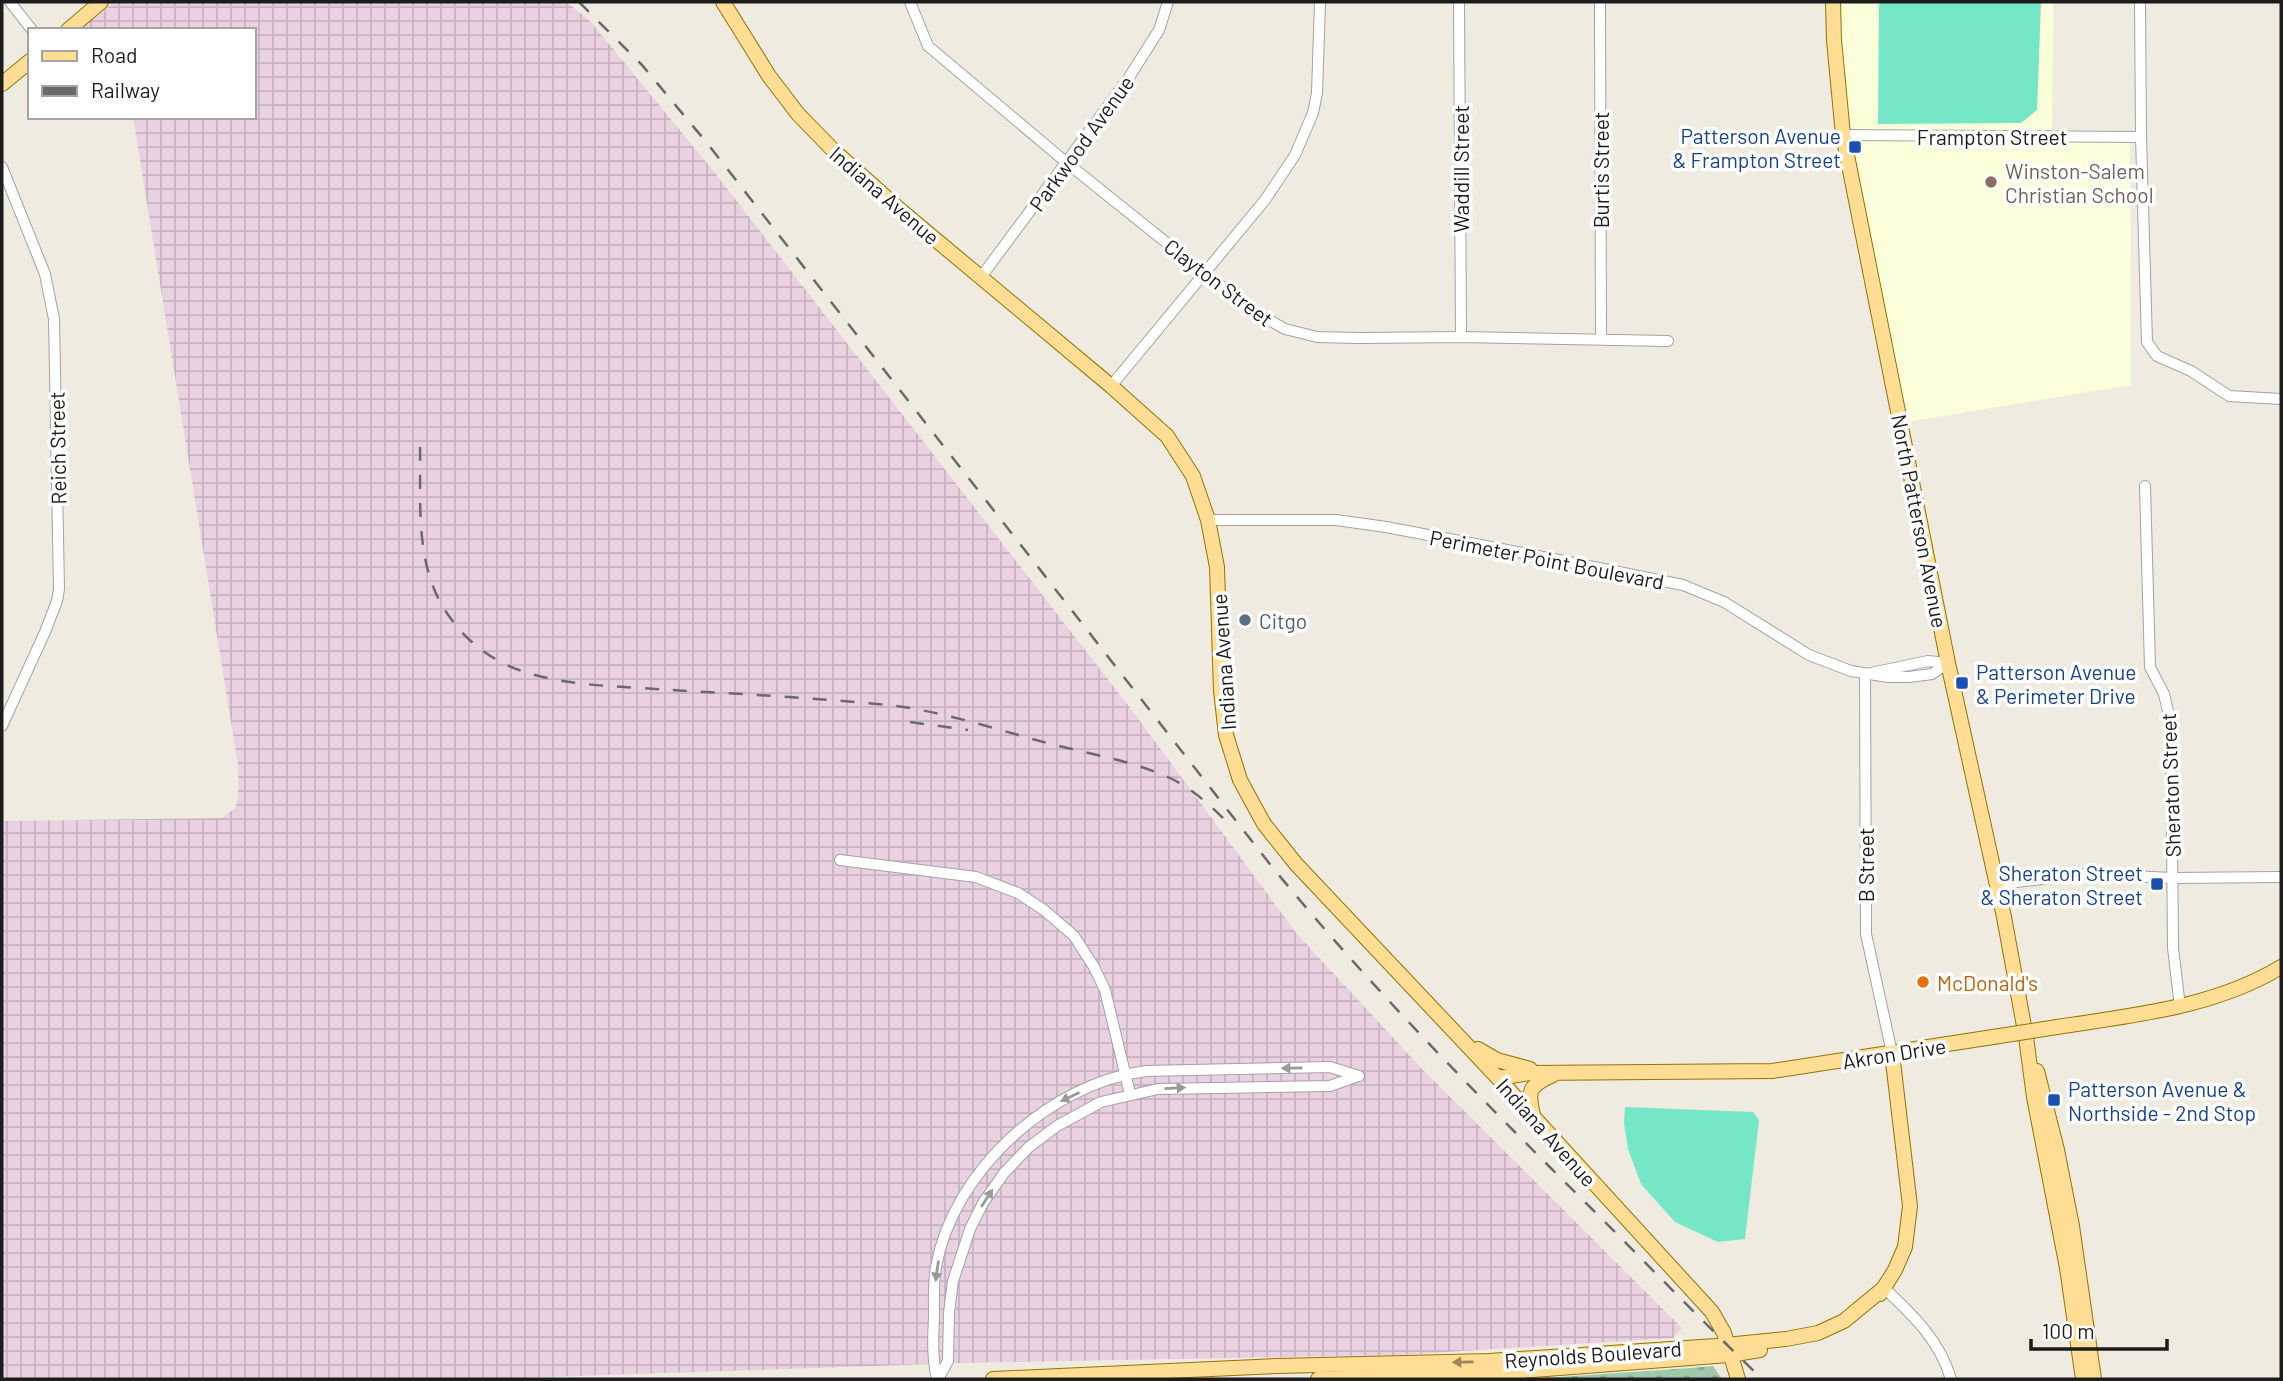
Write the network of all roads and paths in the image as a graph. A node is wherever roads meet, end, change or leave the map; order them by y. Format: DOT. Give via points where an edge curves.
graph roads {
  1 [pos="9,2"];
  2 [pos="101,2"];
  3 [pos="723,2"];
  4 [pos="910,2"];
  5 [pos="1168,2"];
  6 [pos="1320,2"];
  7 [pos="1459,2"];
  8 [pos="1600,2"];
  9 [pos="1833,2"];
  10 [pos="2140,2"];
  11 [pos="30,28"];
  12 [pos="70,28"];
  13 [pos="28,63"];
  14 [pos="2,84"];
  15 [pos="1843,135"];
  16 [pos="2141,137"];
  17 [pos="1067,163"];
  18 [pos="2,167"];
  19 [pos="1203,272"];
  20 [pos="981,277"];
  21 [pos="1461,337"];
  22 [pos="1601,339"];
  23 [pos="1668,341"];
  24 [pos="1111,386"];
  25 [pos="2281,399"];
  26 [pos="2146,486"];
  27 [pos="1208,520"];
  28 [pos="1948,663"];
  29 [pos="1865,674"];
  30 [pos="2,726"];
  31 [pos="840,860"];
  32 [pos="2281,877"];
  33 [pos="2173,878"];
  34 [pos="1998,884"];
  35 [pos="2281,967"];
  36 [pos="2180,1007"];
  37 [pos="1456,1033"];
  38 [pos="2026,1037"];
  39 [pos="1892,1053"];
  40 [pos="1551,1073"];
  41 [pos="1125,1074"];
  42 [pos="1498,1078"];
  43 [pos="1130,1094"];
  44 [pos="1534,1117"];
  45 [pos="1884,1288"];
  46 [pos="1728,1350"];
  47 [pos="937,1379"];
  48 [pos="993,1379"];
  49 [pos="1318,1379"];
  50 [pos="1738,1379"];
  51 [pos="1951,1379"];
  52 [pos="2082,1379"];
  53 [pos="2094,1379"];
  1 -- 11 [label="street"];
  2 -- 12 [label="main road"];
  3 -- 20 [label="main road, Indiana Avenue" via="798,114 880,192"];
  4 -- 17 [label="street, Clayton Street" via="928,47"];
  5 -- 17 [label="street, Parkwood Avenue" via="1149,48"];
  6 -- 19 [label="street" via="1317,93 1304,136 1265,200"];
  7 -- 21 [label="street, Waddill Street"];
  8 -- 22 [label="street, Burtis Street"];
  9 -- 15 [label="main road, North Patterson Avenue"];
  10 -- 16 [label="street"];
  13 -- 14 [label="main road"];
  15 -- 16 [label="street, Frampton Street"];
  15 -- 28 [label="main road, North Patterson Avenue"];
  16 -- 25 [label="street" via="2147,342 2157,356 2229,396"];
  17 -- 19 [label="street, Clayton Street"];
  17 -- 20 [label="street, Parkwood Avenue"];
  18 -- 30 [label="street, Reich Street" via="45,274 54,319 59,589 45,632"];
  19 -- 21 [label="street, Clayton Street" via="1273,324 1301,334"];
  19 -- 24 [label="street"];
  20 -- 24 [label="main road, Indiana Avenue"];
  21 -- 22 [label="street, Clayton Street"];
  22 -- 23 [label="street, Clayton Street"];
  24 -- 27 [label="main road, Indiana Avenue" via="1167,436 1193,476"];
  26 -- 33 [label="street, Sheraton Street" via="2150,667 2164,694 2171,724"];
  27 -- 29 [label="street, Perimeter Point Boulevard" via="1353,522 1683,585 1724,602 1809,655"];
  27 -- 37 [label="main road, Indiana Avenue" via="1217,567 1225,724 1240,780 1264,824 1296,864"];
  28 -- 29 [label="street, Perimeter Point Boulevard" via="1931,674 1909,677"];
  28 -- 34 [label="main road, North Patterson Avenue"];
  29 -- 39 [label="street, B Street" via="1866,934"];
  31 -- 41 [label="street" via="976,877 1018,893 1044,910 1074,936 1094,967 1105,990"];
  32 -- 33 [label="street"];
  33 -- 34 [label="street, Sheraton Street" via="2086,874"];
  33 -- 36 [label="street, Sheraton Street" via="2173,948"];
  34 -- 38 [label="main road, North Patterson Avenue"];
  35 -- 36 [label="main road, Akron Drive" via="2234,991"];
  36 -- 39 [label="main road, Akron Drive, bridge"];
  37 -- 40 [label="main road" via="1493,1059"];
  37 -- 42 [label="main road, Indiana Avenue"];
  38 -- 52 [label="main road, North Patterson Avenue"];
  38 -- 53 [label="main road, North Patterson Avenue" via="2057,1150"];
  39 -- 40 [label="main road, Akron Drive" via="1772,1071"];
  39 -- 45 [label="main road, Reynolds Boulevard" via="1910,1206 1905,1247"];
  40 -- 42 [label="main road, Akron Drive"];
  40 -- 44 [label="main road" via="1531,1090"];
  41 -- 43 [label="street"];
  43 -- 41 [label="street, one-way" via="1201,1087 1330,1086 1359,1076 1330,1067"];
  41 -- 47 [label="street, one-way" via="1062,1100 1022,1127 959,1202 936,1268 932,1362"];
  42 -- 44 [label="main road, Indiana Avenue"];
  47 -- 43 [label="street, one-way" via="947,1361 953,1281 983,1203 1004,1173 1057,1126 1101,1102"];
  44 -- 46 [label="main road, Indiana Avenue" via="1712,1312"];
  45 -- 46 [label="main road, Reynolds Boulevard" via="1871,1309 1849,1329 1821,1342"];
  45 -- 51 [label="street" via="1934,1341"];
  46 -- 48 [label="main road, Reynolds Boulevard, one-way"];
  46 -- 49 [label="main road, Reynolds Boulevard" via="1495,1373"];
  46 -- 50 [label="main road, Indiana Avenue"];
}
